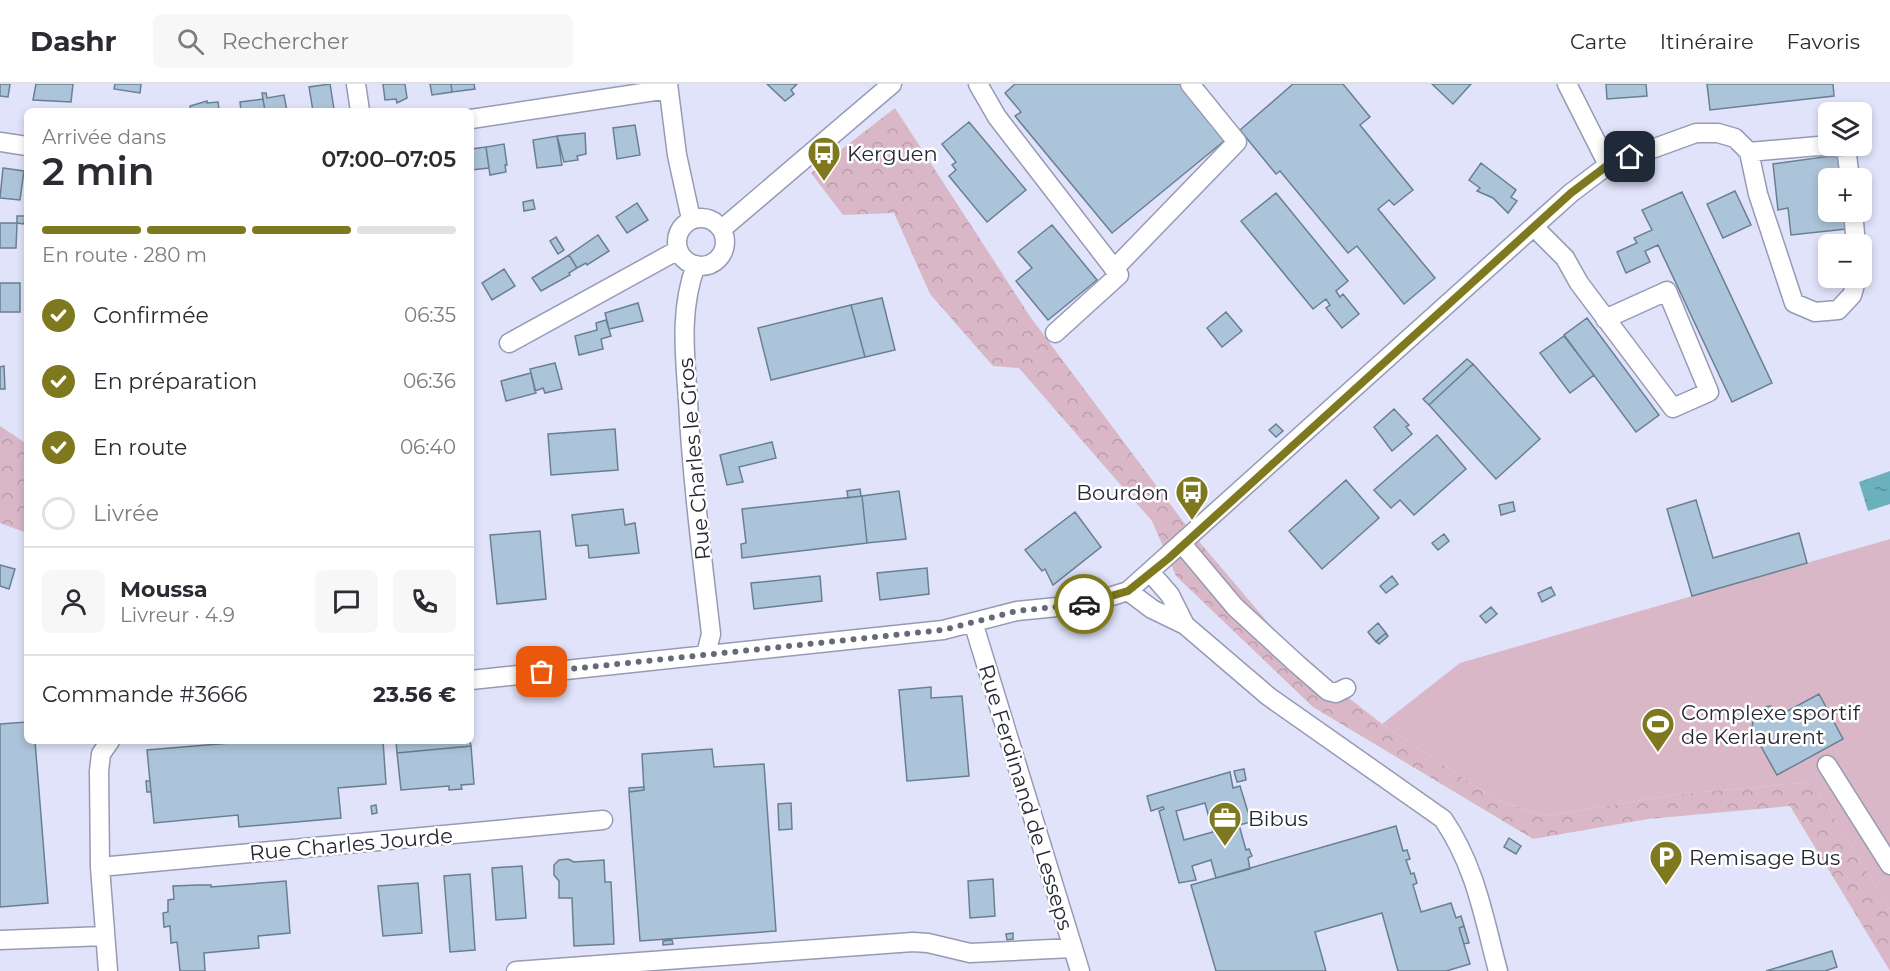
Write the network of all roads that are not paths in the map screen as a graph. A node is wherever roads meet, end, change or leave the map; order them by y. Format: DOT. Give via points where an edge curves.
graph roads {
  1 [pos="356,84"];
  2 [pos="892,84"];
  3 [pos="1190,84"];
  4 [pos="1567,84"];
  5 [pos="668,87"];
  6 [pos="985,87"];
  7 [pos="360,108"];
  8 [pos="474,119"];
  9 [pos="0,142"];
  10 [pos="24,146"];
  11 [pos="1749,152"];
  12 [pos="1608,165"];
  13 [pos="1849,168"];
  14 [pos="691,219"];
  15 [pos="1534,227"];
  16 [pos="722,229"];
  17 [pos="678,250"];
  18 [pos="696,265"];
  19 [pos="1114,269"];
  20 [pos="1854,288"];
  21 [pos="1605,319"];
  22 [pos="1056,333"];
  23 [pos="509,343"];
  24 [pos="1183,545"];
  25 [pos="1149,572"];
  26 [pos="1128,591"];
  27 [pos="973,622"];
  28 [pos="1185,625"];
  29 [pos="706,654"];
  30 [pos="474,680"];
  31 [pos="1346,688"];
  32 [pos="108,744"];
  33 [pos="1827,765"];
  34 [pos="603,820"];
  35 [pos="1890,866"];
  36 [pos="100,867"];
  37 [pos="105,936"];
  38 [pos="0,940"];
  39 [pos="1072,948"];
  40 [pos="108,971"];
  41 [pos="516,971"];
  42 [pos="1080,971"];
  43 [pos="1498,971"];
  1 -- 7 [label="street"];
  2 -- 16 [label="street"];
  3 -- 19 [label="street" via="1236,142"];
  4 -- 12 [label="street"];
  5 -- 8 [label="street"];
  5 -- 14 [label="street"];
  6 -- 19 [label="street" via="997,117"];
  9 -- 10 [label="street"];
  11 -- 12 [label="street" via="1735,138 1696,133"];
  11 -- 13 [label="street" via="1818,146 1846,148"];
  11 -- 20 [label="street" via="1758,194 1794,303 1815,312 1838,310"];
  12 -- 15 [label="street"];
  14 -- 16 [label="street" via="705,218"];
  14 -- 17 [label="street" via="677,235"];
  15 -- 21 [label="street" via="1565,258"];
  15 -- 24 [label="street"];
  16 -- 18 [label="street" via="723,252 711,263"];
  17 -- 18 [label="street"];
  17 -- 23 [label="street"];
  18 -- 29 [label="street, Rue Charles le Gros" via="685,305 684,333 691,462 711,634"];
  19 -- 22 [label="street" via="1119,275"];
  21 -- 21 [label="street" via="1673,408 1709,392 1667,291"];
  24 -- 25 [label="street"];
  24 -- 31 [label="street" via="1235,607 1297,664 1328,691 1336,693"];
  25 -- 26 [label="street"];
  25 -- 28 [label="street" via="1170,595"];
  26 -- 27 [label="street" via="1086,604 1017,611"];
  26 -- 28 [label="street" via="1152,609"];
  27 -- 29 [label="street" via="943,630"];
  27 -- 39 [label="street, Rue Ferdinand de Lesseps"];
  28 -- 43 [label="street" via="1268,696 1443,819 1459,842 1474,879"];
  29 -- 30 [label="street"];
  32 -- 36 [label="street" via="101,754"];
  33 -- 35 [label="street"];
  34 -- 36 [label="street, Rue Charles Jourde"];
  36 -- 37 [label="street"];
  37 -- 38 [label="street"];
  37 -- 40 [label="street"];
  39 -- 41 [label="street" via="970,953 912,942"];
  39 -- 42 [label="street, Rue Ferdinand de Lesseps"];
}
